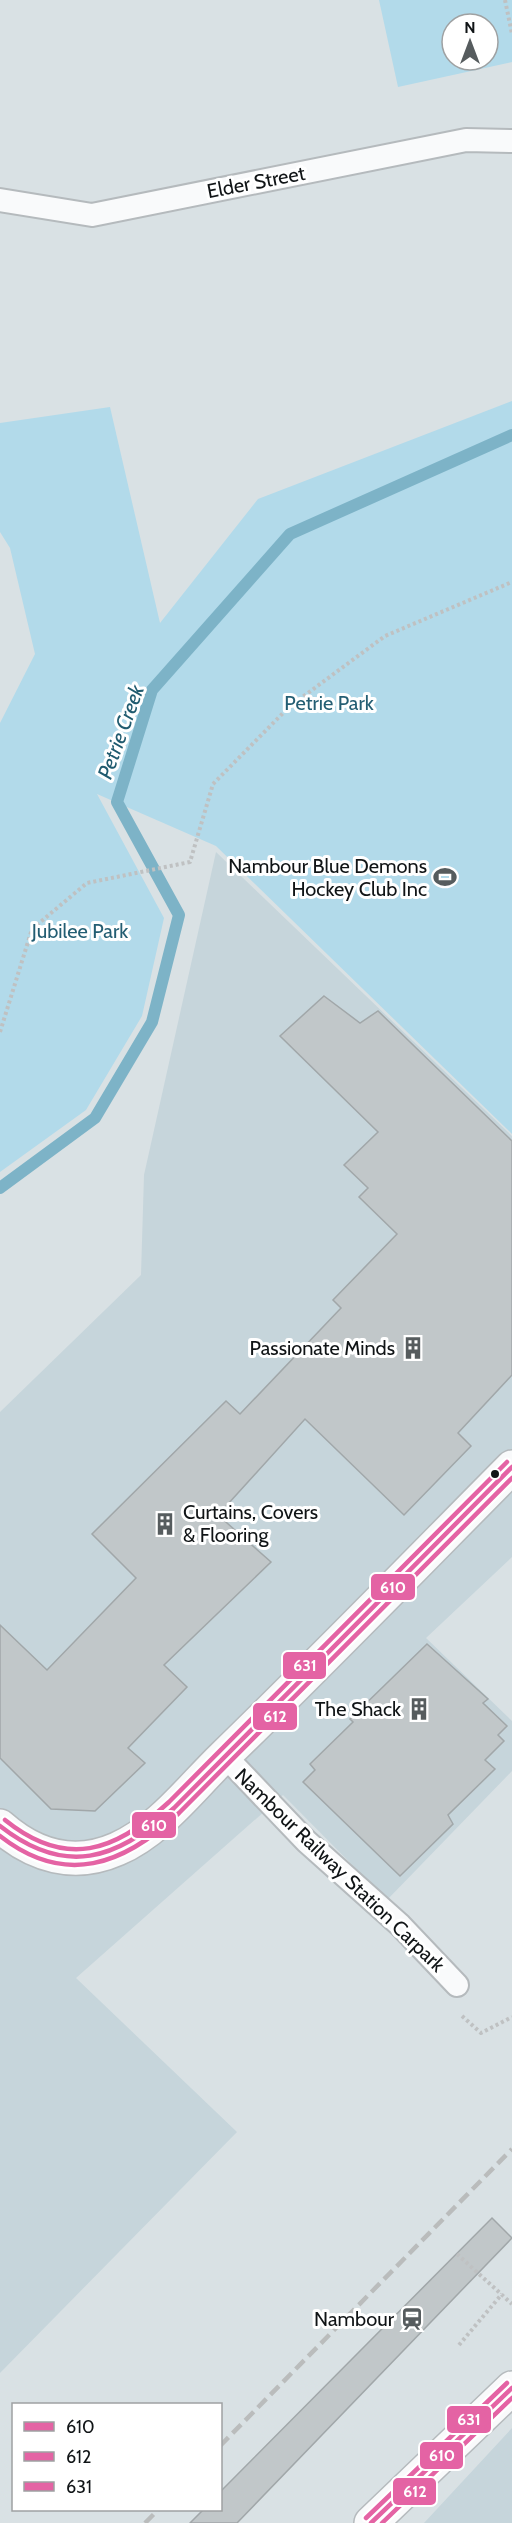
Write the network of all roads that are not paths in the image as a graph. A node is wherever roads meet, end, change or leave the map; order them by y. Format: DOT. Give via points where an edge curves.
graph roads {
  1 [pos="512,141"];
  2 [pos="0,200"];
  3 [pos="512,1467"];
  4 [pos="224,1755"];
  5 [pos="1,1828"];
  6 [pos="457,1985"];
  7 [pos="512,2388"];
  8 [pos="371,2523"];
  1 -- 2 [label="lane, Elder Street" via="466,140 92,215"];
  3 -- 4 [label="street"];
  4 -- 5 [label="street" via="142,1833 98,1856 77,1859 38,1852"];
  4 -- 6 [label="lane, Nambour Railway Station Carpark" via="306,1841 400,1925"];
  7 -- 8 [label="street"];
}
